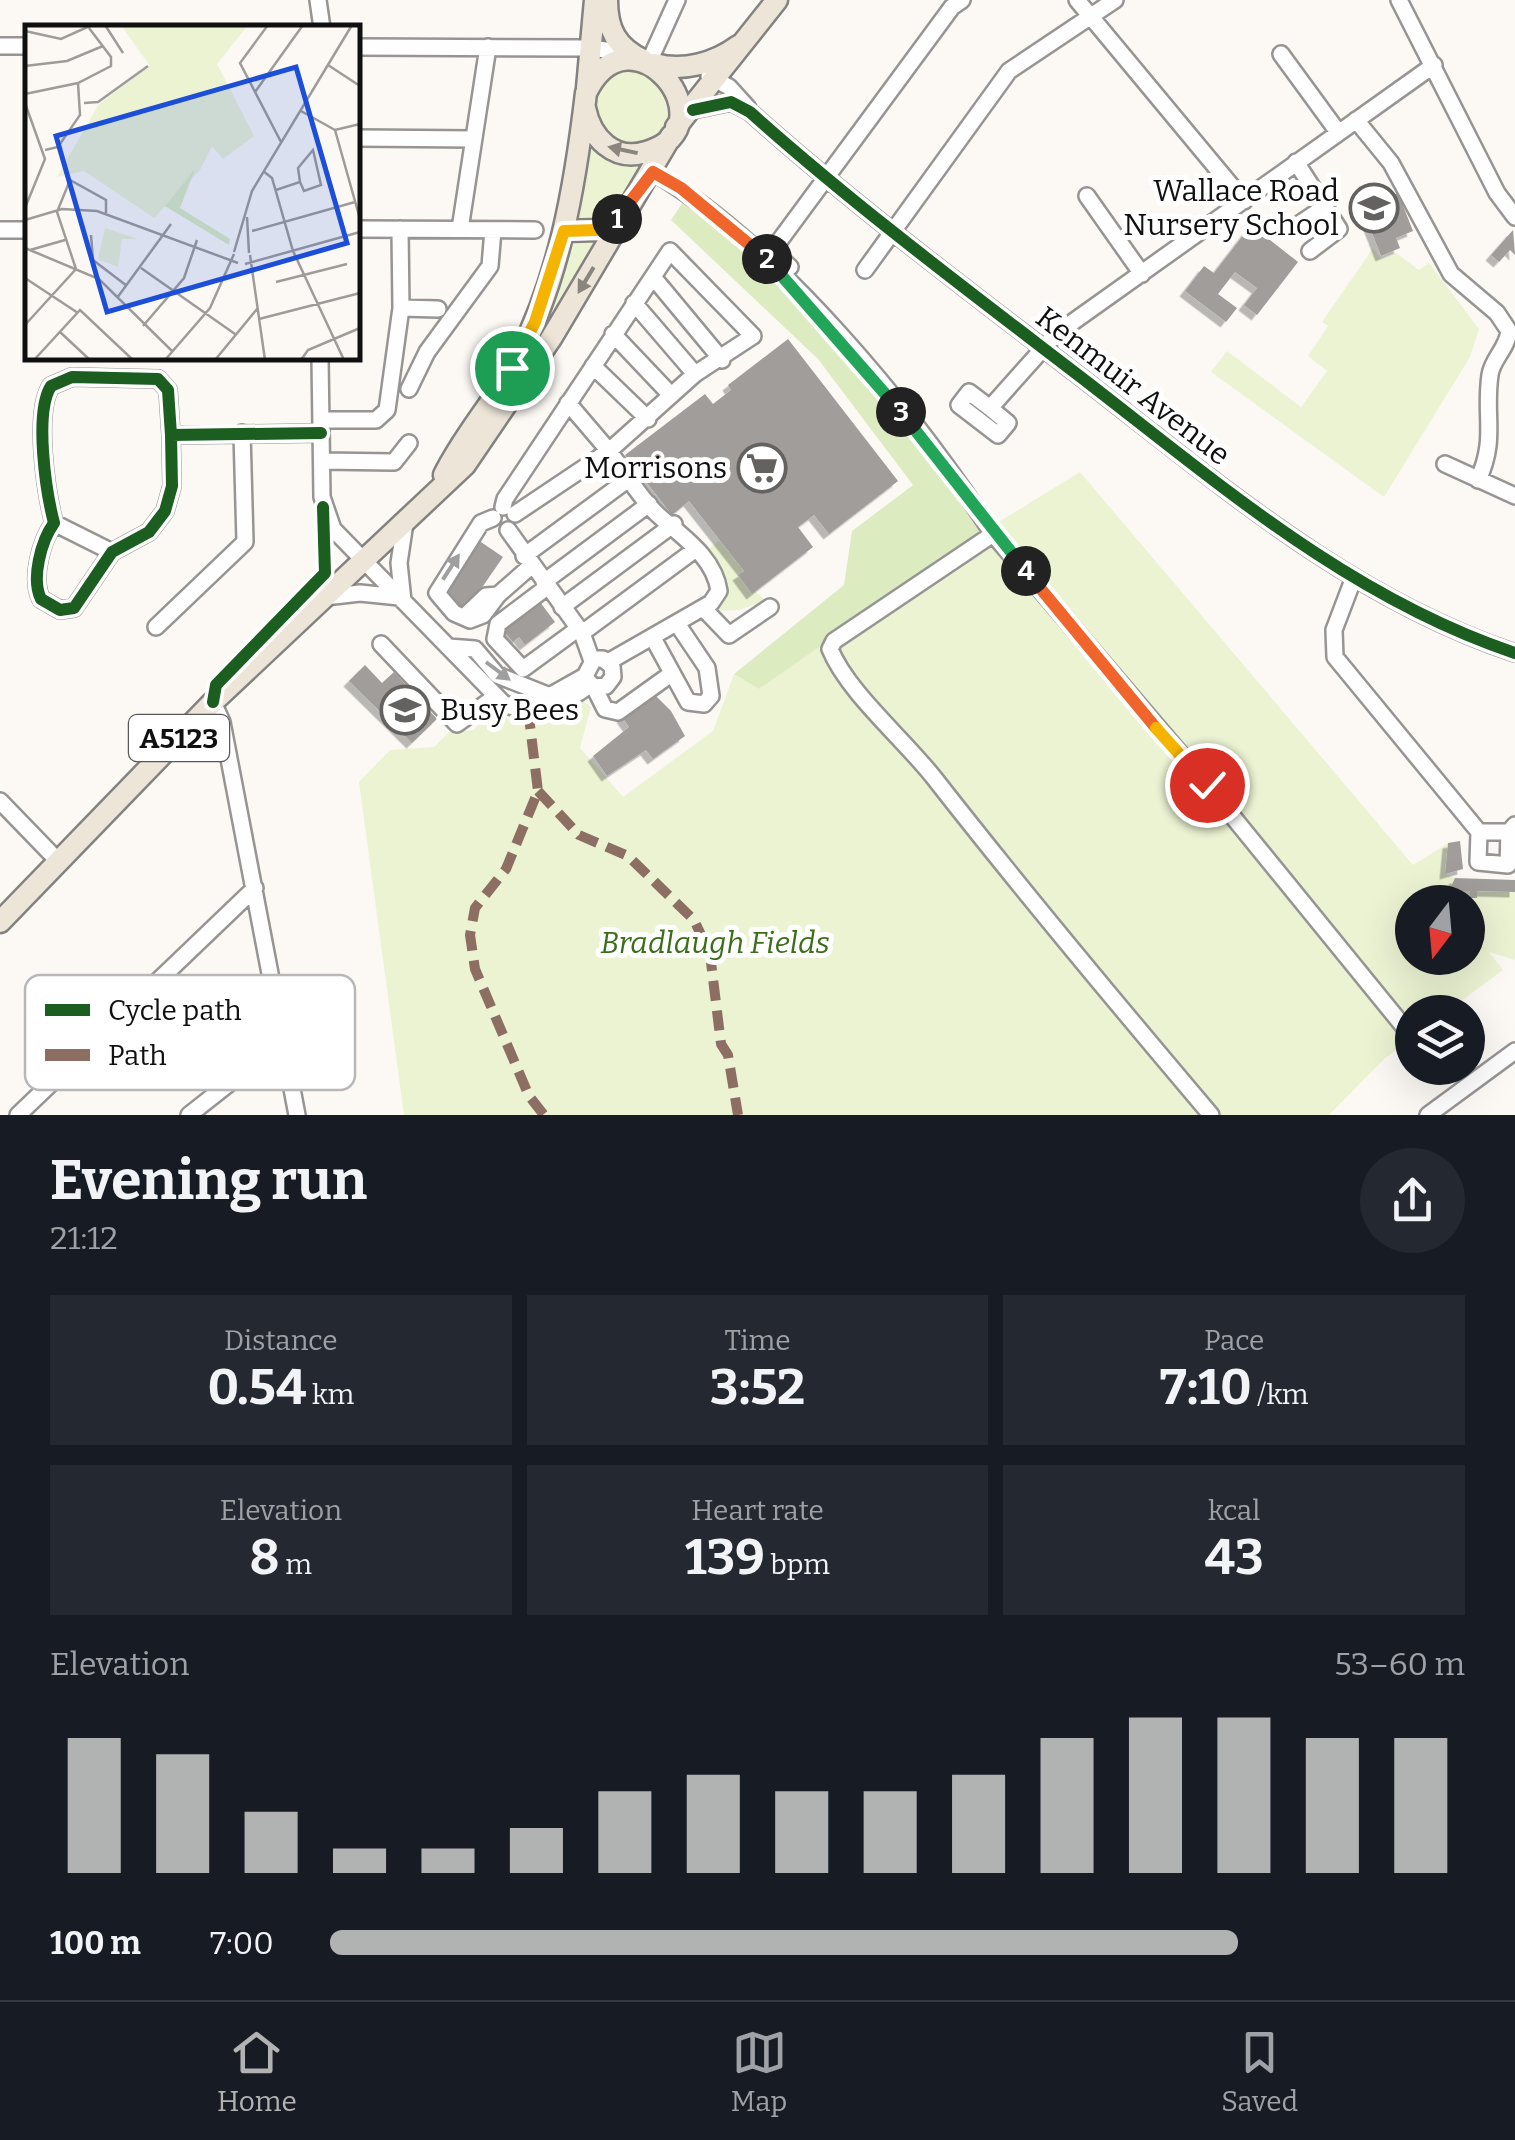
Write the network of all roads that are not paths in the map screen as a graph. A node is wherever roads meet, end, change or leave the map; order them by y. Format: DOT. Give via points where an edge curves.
graph roads {
  1 [pos="318,0"];
  2 [pos="595,0"];
  3 [pos="607,0"];
  4 [pos="678,0"];
  5 [pos="776,0"];
  6 [pos="962,0"];
  7 [pos="1077,0"];
  8 [pos="1115,0"];
  9 [pos="1399,0"];
  10 [pos="1091,16"];
  11 [pos="322,25"];
  12 [pos="748,40"];
  13 [pos="360,47"];
  14 [pos="488,47"];
  15 [pos="590,48"];
  16 [pos="1281,54"];
  17 [pos="649,61"];
  18 [pos="1434,65"];
  19 [pos="717,80"];
  20 [pos="586,101"];
  21 [pos="693,110"];
  22 [pos="750,112"];
  23 [pos="1356,120"];
  24 [pos="673,131"];
  25 [pos="1338,132"];
  26 [pos="360,138"];
  27 [pos="474,138"];
  28 [pos="1296,162"];
  29 [pos="653,172"];
  30 [pos="827,176"];
  31 [pos="1088,196"];
  32 [pos="1244,201"];
  33 [pos="1326,206"];
  34 [pos="626,212"];
  35 [pos="1515,218"];
  36 [pos="1295,227"];
  37 [pos="360,230"];
  38 [pos="400,230"];
  39 [pos="460,230"];
  40 [pos="494,230"];
  41 [pos="535,230"];
  42 [pos="894,230"];
  43 [pos="564,231"];
  44 [pos="752,233"];
  45 [pos="772,251"];
  46 [pos="1310,251"];
  47 [pos="790,266"];
  48 [pos="865,270"];
  49 [pos="1142,274"];
  50 [pos="652,277"];
  51 [pos="634,303"];
  52 [pos="400,308"];
  53 [pos="438,309"];
  54 [pos="614,334"];
  55 [pos="1041,347"];
  56 [pos="320,360"];
  57 [pos="722,360"];
  58 [pos="593,366"];
  59 [pos="695,374"];
  60 [pos="410,389"];
  61 [pos="670,394"];
  62 [pos="568,403"];
  63 [pos="990,408"];
  64 [pos="648,419"];
  65 [pos="321,426"];
  66 [pos="242,433"];
  67 [pos="171,434"];
  68 [pos="408,444"];
  69 [pos="609,451"];
  70 [pos="322,461"];
  71 [pos="1445,464"];
  72 [pos="630,478"];
  73 [pos="1478,480"];
  74 [pos="437,490"];
  75 [pos="1515,496"];
  76 [pos="650,504"];
  77 [pos="504,517"];
  78 [pos="54,523"];
  79 [pos="405,523"];
  80 [pos="674,524"];
  81 [pos="993,534"];
  82 [pos="696,549"];
  83 [pos="112,552"];
  84 [pos="365,561"];
  85 [pos="528,561"];
  86 [pos="1353,580"];
  87 [pos="545,584"];
  88 [pos="325,597"];
  89 [pos="401,599"];
  90 [pos="562,607"];
  91 [pos="770,608"];
  92 [pos="704,609"];
  93 [pos="678,625"];
  94 [pos="156,627"];
  95 [pos="581,631"];
  96 [pos="653,638"];
  97 [pos="381,644"];
  98 [pos="448,647"];
  99 [pos="1515,654"];
  100 [pos="594,674"];
  101 [pos="672,674"];
  102 [pos="496,696"];
  103 [pos="550,696"];
  104 [pos="213,702"];
  105 [pos="528,709"];
  106 [pos="0,801"];
  107 [pos="1512,829"];
  108 [pos="1478,832"];
  109 [pos="60,862"];
  110 [pos="254,888"];
  111 [pos="0,922"];
  112 [pos="164,975"];
  113 [pos="270,975"];
  114 [pos="1395,1016"];
  115 [pos="1515,1051"];
  116 [pos="44,1090"];
  117 [pos="221,1090"];
  118 [pos="292,1090"];
  119 [pos="18,1115"];
  120 [pos="189,1115"];
  121 [pos="297,1115"];
  122 [pos="1211,1115"];
  123 [pos="1428,1115"];
  1 -- 11 [label="street"];
  2 -- 15 [label="main road"];
  3 -- 17 [label="main road" via="608,28"];
  4 -- 17 [label="street"];
  5 -- 12 [label="main road, A5123"];
  6 -- 30 [label="street"];
  7 -- 10 [label="street"];
  8 -- 10 [label="street"];
  9 -- 18 [label="street"];
  10 -- 32 [label="street"];
  10 -- 42 [label="street" via="1009,71"];
  12 -- 17 [label="main road" via="725,56"];
  12 -- 19 [label="main road, A5123"];
  13 -- 14 [label="street, Kenmuir Avenue"];
  14 -- 15 [label="street, Kenmuir Avenue"];
  14 -- 27 [label="street"];
  15 -- 17 [label="street, Kenmuir Avenue"];
  15 -- 20 [label="main road"];
  16 -- 25 [label="street"];
  17 -- 19 [label="street, Kenmuir Avenue"];
  17 -- 20 [label="main road" via="613,63 592,80"];
  17 -- 24 [label="main road" via="676,86 680,112"];
  18 -- 23 [label="street"];
  18 -- 35 [label="street"];
  19 -- 21 [label="main road, A5123"];
  19 -- 22 [label="street, Kenmuir Avenue"];
  24 -- 20 [label="main road, one-way" via="644,153 618,152 595,136"];
  20 -- 43 [label="main road, A5123"];
  21 -- 22 [label="street" via="731,102"];
  21 -- 24 [label="main road, A5123"];
  22 -- 30 [label="street, Kenmuir Avenue"];
  23 -- 25 [label="street"];
  23 -- 73 [label="street" via="1390,163 1451,274 1508,331 1491,369 1490,451"];
  24 -- 29 [label="main road, A5123"];
  25 -- 28 [label="street"];
  26 -- 27 [label="street"];
  27 -- 39 [label="street"];
  28 -- 32 [label="street"];
  28 -- 33 [label="street"];
  29 -- 34 [label="main road, A5123"];
  29 -- 81 [label="street" via="760,252 814,309"];
  30 -- 42 [label="street, Kenmuir Avenue"];
  30 -- 45 [label="street"];
  31 -- 49 [label="street"];
  32 -- 49 [label="street"];
  33 -- 36 [label="street"];
  33 -- 46 [label="street" via="1340,231"];
  34 -- 43 [label="main road" via="598,230"];
  34 -- 74 [label="main road, A5123, one-way" via="491,430"];
  37 -- 38 [label="street"];
  38 -- 39 [label="street"];
  38 -- 52 [label="street"];
  39 -- 40 [label="street"];
  40 -- 41 [label="street"];
  40 -- 60 [label="street" via="490,266 427,352"];
  42 -- 48 [label="street"];
  42 -- 55 [label="street, Kenmuir Avenue"];
  43 -- 74 [label="main road, A5123" via="535,322"];
  44 -- 45 [label="street"];
  45 -- 47 [label="street"];
  49 -- 55 [label="street"];
  50 -- 51 [label="street"];
  50 -- 57 [label="street"];
  50 -- 57 [label="street" via="670,250 752,336"];
  51 -- 54 [label="street"];
  51 -- 59 [label="street"];
  52 -- 53 [label="street"];
  52 -- 65 [label="street" via="384,418"];
  54 -- 58 [label="street"];
  54 -- 61 [label="street"];
  55 -- 63 [label="street"];
  55 -- 86 [label="street, Kenmuir Avenue"];
  56 -- 65 [label="street"];
  57 -- 59 [label="street"];
  58 -- 62 [label="street"];
  58 -- 64 [label="street"];
  59 -- 61 [label="street"];
  61 -- 64 [label="street"];
  62 -- 69 [label="street"];
  62 -- 77 [label="street"];
  64 -- 69 [label="street"];
  65 -- 66 [label="street"];
  65 -- 70 [label="street"];
  66 -- 67 [label="street"];
  66 -- 94 [label="street" via="245,542"];
  67 -- 78 [label="street" via="168,390 158,379 56,382 44,406 46,494"];
  67 -- 83 [label="street" via="165,512 149,532"];
  68 -- 70 [label="street" via="394,462"];
  69 -- 72 [label="street"];
  69 -- 77 [label="street"];
  70 -- 84 [label="street" via="327,518"];
  71 -- 73 [label="street"];
  72 -- 76 [label="street"];
  72 -- 85 [label="street"];
  73 -- 75 [label="street"];
  74 -- 79 [label="main road, A5123"];
  76 -- 80 [label="street"];
  76 -- 87 [label="street"];
  77 -- 85 [label="street"];
  85 -- 77 [label="street, one-way" via="498,595 486,596 464,617 437,593 481,523"];
  78 -- 83 [label="street"];
  78 -- 83 [label="street" via="43,542 38,586 50,606 74,608"];
  79 -- 84 [label="main road, A5123"];
  79 -- 89 [label="street"];
  80 -- 82 [label="street"];
  80 -- 90 [label="street"];
  81 -- 114 [label="street"];
  81 -- 122 [label="street" via="830,649 859,694"];
  82 -- 92 [label="street" via="718,578 719,591"];
  82 -- 95 [label="street"];
  84 -- 88 [label="main road, A5123"];
  84 -- 89 [label="street"];
  85 -- 87 [label="street"];
  86 -- 99 [label="street, Kenmuir Avenue" via="1445,628"];
  86 -- 108 [label="street" via="1334,630 1334,657"];
  87 -- 90 [label="street"];
  87 -- 95 [label="street" via="493,631 494,639 526,667"];
  88 -- 89 [label="street"];
  88 -- 104 [label="main road, A5123"];
  89 -- 98 [label="street"];
  90 -- 95 [label="street"];
  91 -- 92 [label="street" via="729,635"];
  92 -- 93 [label="street"];
  93 -- 96 [label="street"];
  93 -- 101 [label="street" via="707,668 711,696 695,706"];
  95 -- 100 [label="street"];
  96 -- 100 [label="street"];
  96 -- 101 [label="street"];
  97 -- 102 [label="street" via="457,724"];
  98 -- 102 [label="street"];
  98 -- 103 [label="street, one-way" via="475,649 497,675"];
  100 -- 101 [label="street" via="606,709 618,712"];
  100 -- 103 [label="street"];
  100 -- 105 [label="street" via="544,710"];
  102 -- 105 [label="street" via="516,710"];
  103 -- 105 [label="street"];
  104 -- 109 [label="main road, A5123"];
  104 -- 110 [label="street"];
  106 -- 109 [label="street"];
  107 -- 108 [label="street"];
  107 -- 108 [label="street" via="1508,866 1478,862"];
  109 -- 111 [label="main road, A5123"];
  110 -- 112 [label="street"];
  110 -- 113 [label="street"];
  115 -- 123 [label="street"];
  116 -- 119 [label="street"];
  117 -- 120 [label="street"];
  118 -- 121 [label="street"];
}
